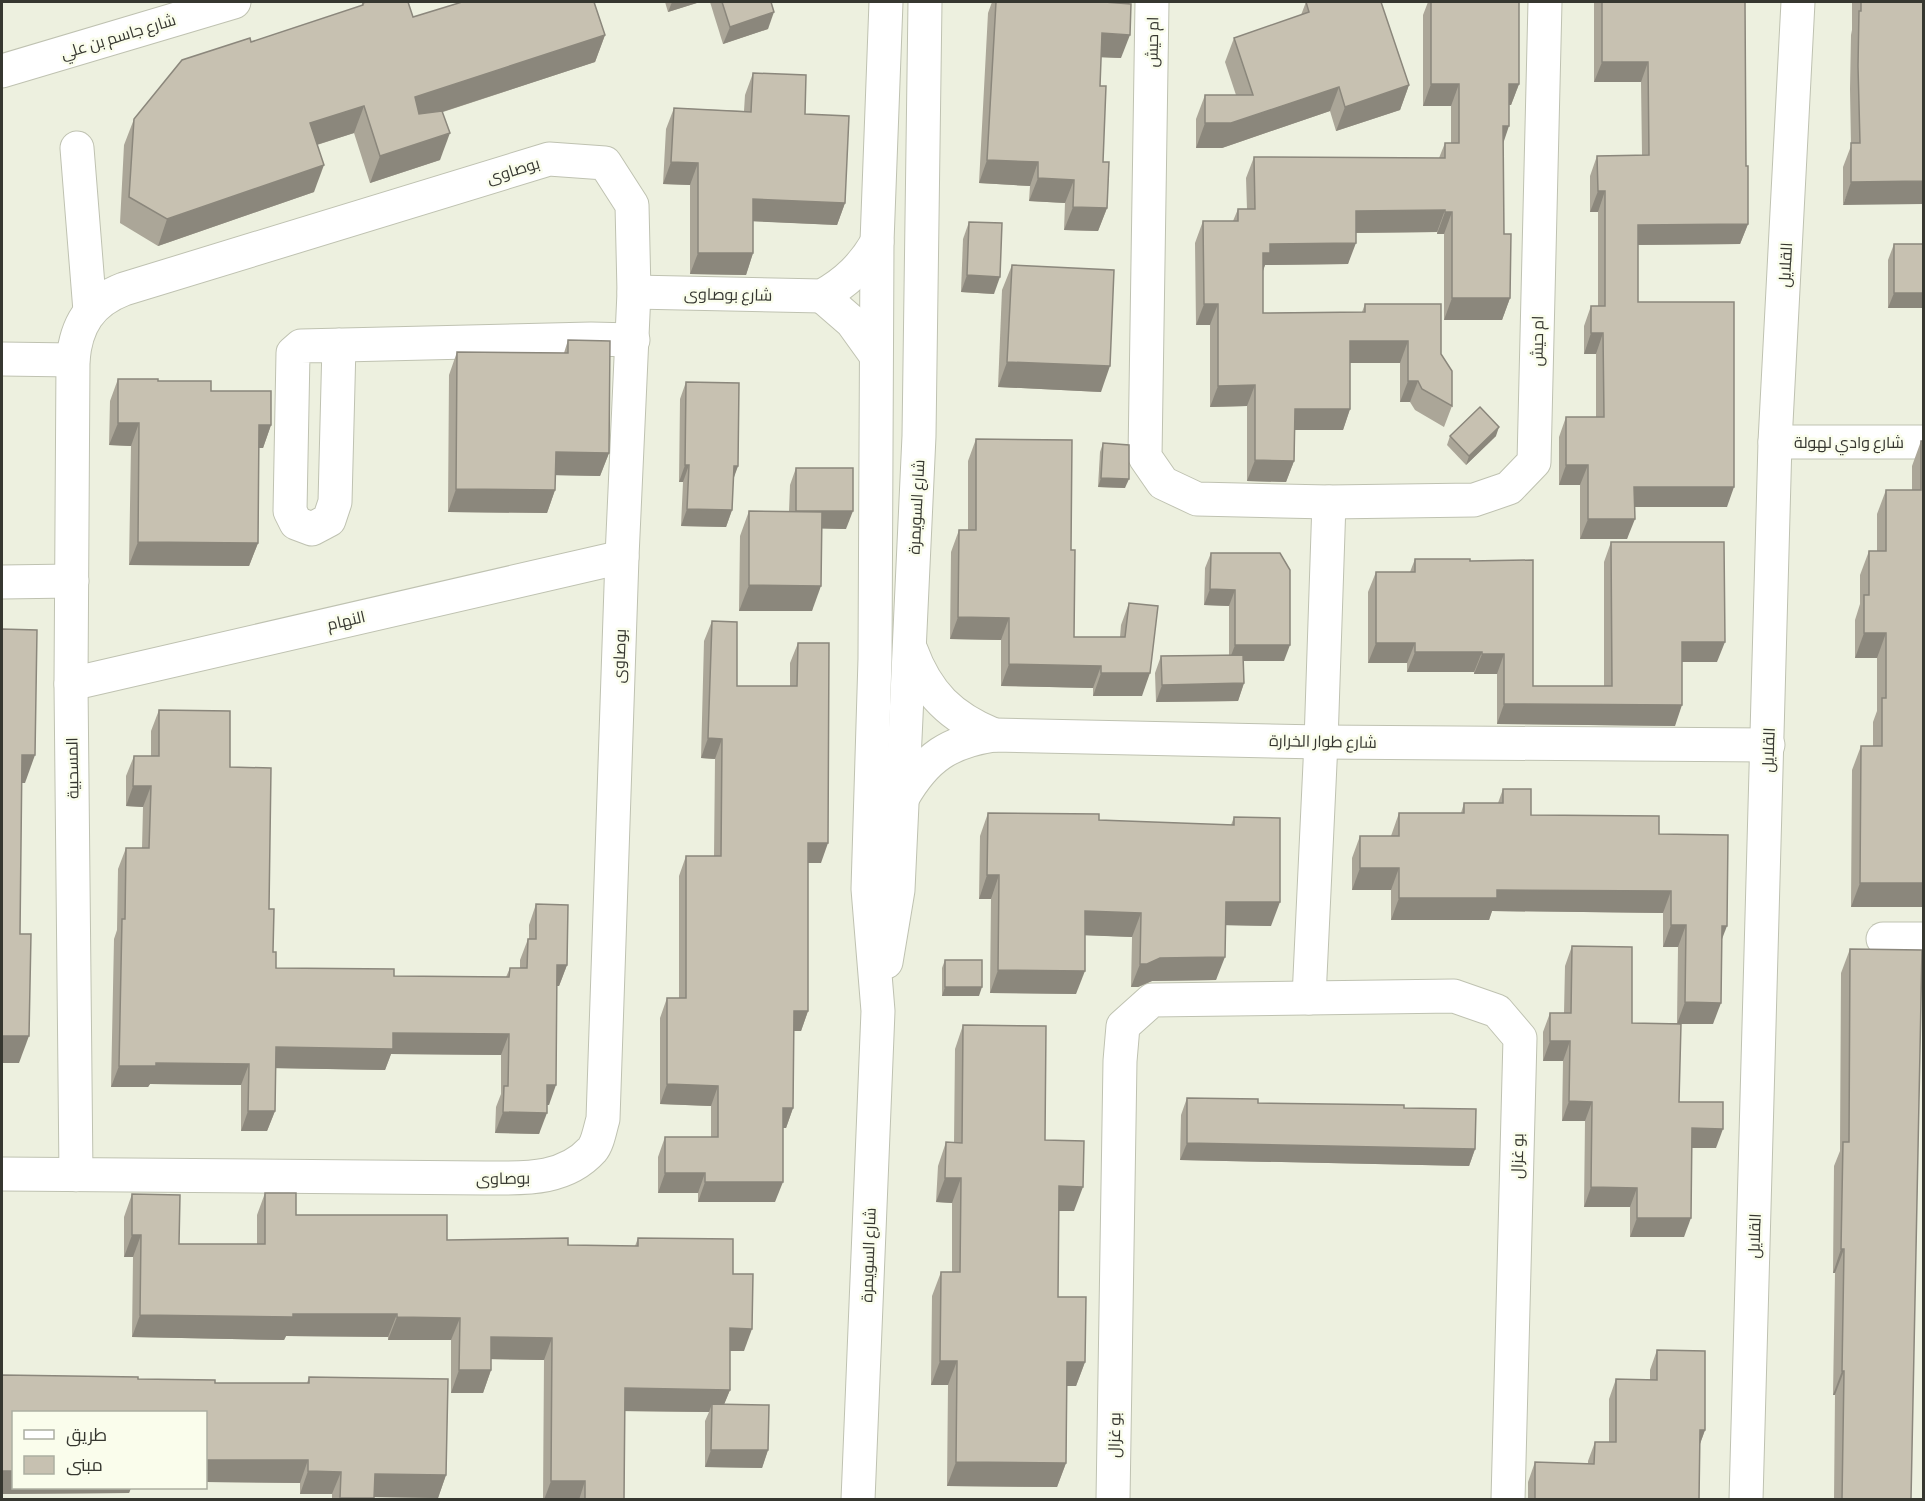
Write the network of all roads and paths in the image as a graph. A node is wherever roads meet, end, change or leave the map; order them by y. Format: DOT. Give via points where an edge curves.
graph roads {
  1 [pos="234,2"];
  2 [pos="886,2"];
  3 [pos="925,2"];
  4 [pos="1152,2"];
  5 [pos="1545,2"];
  6 [pos="1798,2"];
  7 [pos="2,71"];
  8 [pos="77,148"];
  9 [pos="877,242"];
  10 [pos="634,292"];
  11 [pos="822,296"];
  12 [pos="90,311"];
  13 [pos="633,340"];
  14 [pos="339,345"];
  15 [pos="875,354"];
  16 [pos="2,359"];
  17 [pos="73,360"];
  18 [pos="1775,442"];
  19 [pos="1923,442"];
  20 [pos="1329,502"];
  21 [pos="622,557"];
  22 [pos="72,581"];
  23 [pos="2,582"];
  24 [pos="910,647"];
  25 [pos="71,684"];
  26 [pos="994,735"];
  27 [pos="1322,742"];
  28 [pos="1768,745"];
  29 [pos="903,797"];
  30 [pos="1882,939"];
  31 [pos="1923,939"];
  32 [pos="1309,998"];
  33 [pos="878,1011"];
  34 [pos="2,1174"];
  35 [pos="76,1175"];
  36 [pos="858,1500"];
  37 [pos="1113,1500"];
  38 [pos="1508,1500"];
  39 [pos="1746,1500"];
  1 -- 7 [label="street, شارع جاسم بن علي"];
  2 -- 9 [label="street, شارع السويمرة"];
  3 -- 24 [label="street, شارع السويمرة" via="919,436"];
  4 -- 20 [label="street, ام حيش" via="1145,457 1163,483 1197,499"];
  5 -- 20 [label="street, ام حيش" via="1534,462 1509,488 1474,500"];
  6 -- 18 [label="street, القلايل"];
  8 -- 12 [label="street"];
  9 -- 11 [label="street" via="854,274"];
  9 -- 15 [label="street, شارع السويمرة"];
  10 -- 11 [label="street, شارع بوصاوى"];
  10 -- 12 [label="street, بوصاوى" via="632,205 604,164 549,159 124,289"];
  10 -- 13 [label="street, بوصاوى"];
  11 -- 15 [label="street" via="852,322"];
  12 -- 17 [label="street, بوصاوى" via="75,343"];
  13 -- 14 [label="street"];
  13 -- 21 [label="street, بوصاوى"];
  14 -- 14 [label="street" via="301,346 293,353 290,511 296,523 312,529 329,520 335,502"];
  15 -- 33 [label="street, شارع السويمرة" via="875,659 868,889"];
  16 -- 17 [label="street"];
  17 -- 22 [label="street, المسحبية"];
  18 -- 19 [label="street, شارع وادي لهولة"];
  18 -- 28 [label="street, القلايل"];
  20 -- 27 [label="street"];
  21 -- 25 [label="street, النهام"];
  21 -- 35 [label="street, بوصاوى" via="603,1119 593,1149 571,1168 533,1178"];
  22 -- 23 [label="street"];
  22 -- 25 [label="street, المسحبية"];
  24 -- 26 [label="street" via="922,676 941,702 957,716"];
  24 -- 29 [label="street, شارع السويمرة"];
  25 -- 35 [label="street, المسحبية"];
  26 -- 27 [label="street, شارع طوار الخرارة"];
  26 -- 29 [label="street, شارع طوار الخرارة" via="949,747 930,760"];
  27 -- 28 [label="street, شارع طوار الخرارة"];
  27 -- 32 [label="street"];
  28 -- 39 [label="street, القلايل"];
  29 -- 33 [label="street, شارع السويمرة" via="898,890"];
  30 -- 31 [label="street"];
  32 -- 37 [label="street, بو غزال" via="1152,1000 1123,1026"];
  32 -- 38 [label="street, بو غزال" via="1454,996 1497,1011 1520,1038"];
  33 -- 36 [label="street, شارع السويمرة"];
  34 -- 35 [label="street, بوصاوى"];
}
